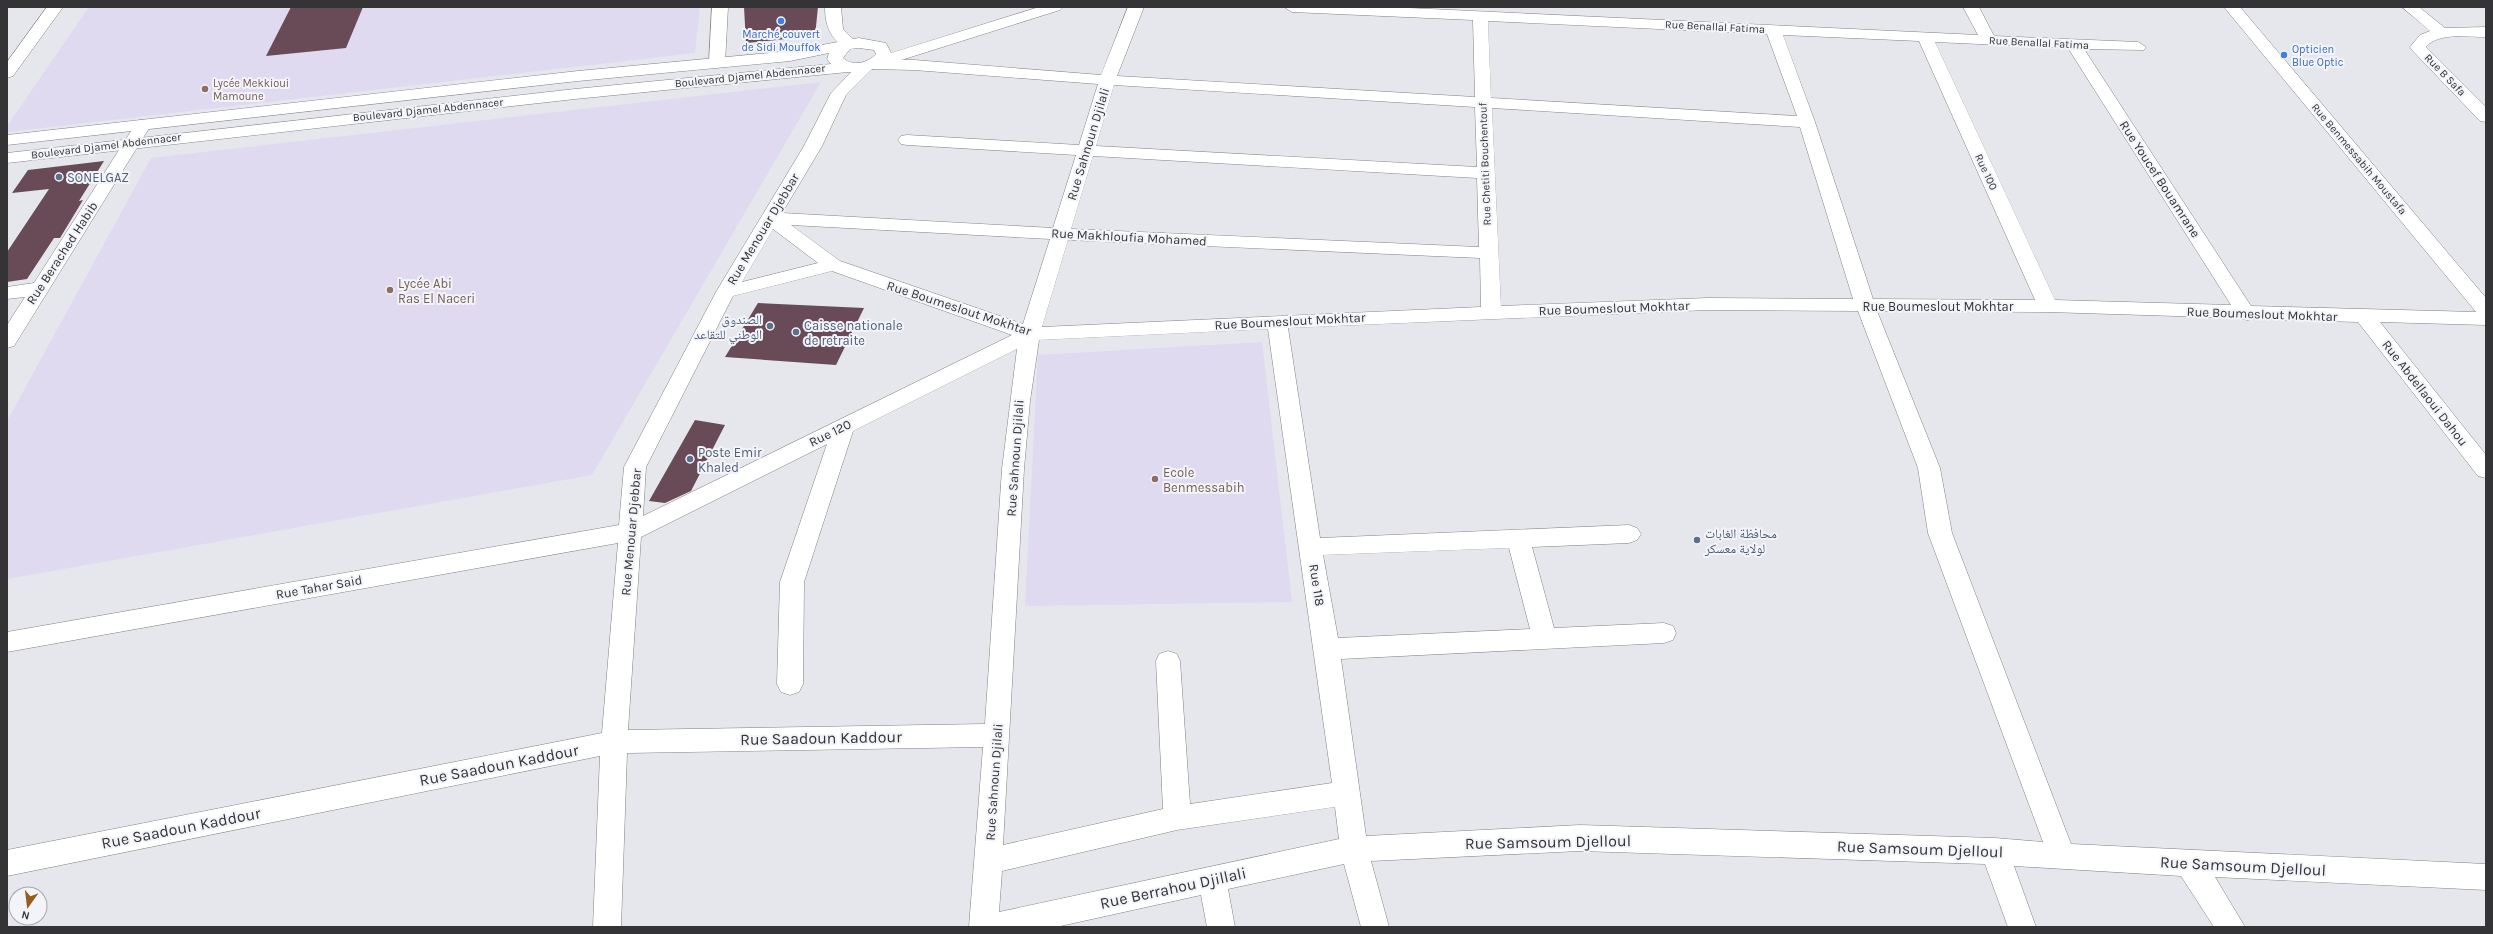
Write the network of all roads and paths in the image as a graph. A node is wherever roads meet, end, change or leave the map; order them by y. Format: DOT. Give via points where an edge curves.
graph roads {
  1 [pos="55,7"];
  2 [pos="720,7"];
  3 [pos="833,7"];
  4 [pos="1006,7"];
  5 [pos="1055,7"];
  6 [pos="1136,7"];
  7 [pos="1292,7"];
  8 [pos="1971,7"];
  9 [pos="2232,7"];
  10 [pos="2410,7"];
  11 [pos="1480,16"];
  12 [pos="950,24"];
  13 [pos="1773,29"];
  14 [pos="2486,32"];
  15 [pos="2441,33"];
  16 [pos="1925,37"];
  17 [pos="894,40"];
  18 [pos="1990,40"];
  19 [pos="874,44"];
  20 [pos="2073,44"];
  21 [pos="848,46"];
  22 [pos="2138,48"];
  23 [pos="717,63"];
  24 [pos="857,65"];
  25 [pos="7,72"];
  26 [pos="578,76"];
  27 [pos="1107,80"];
  28 [pos="511,83"];
  29 [pos="442,91"];
  30 [pos="839,93"];
  31 [pos="575,94"];
  32 [pos="505,101"];
  33 [pos="1483,102"];
  34 [pos="295,107"];
  35 [pos="439,108"];
  36 [pos="2484,113"];
  37 [pos="1807,122"];
  38 [pos="143,125"];
  39 [pos="286,126"];
  40 [pos="7,140"];
  41 [pos="907,140"];
  42 [pos="134,143"];
  43 [pos="1086,151"];
  44 [pos="7,158"];
  45 [pos="1487,173"];
  46 [pos="770,218"];
  47 [pos="1060,234"];
  48 [pos="1489,253"];
  49 [pos="833,265"];
  50 [pos="38,289"];
  51 [pos="726,292"];
  52 [pos="7,293"];
  53 [pos="1865,305"];
  54 [pos="2048,306"];
  55 [pos="2486,311"];
  56 [pos="1491,313"];
  57 [pos="2247,314"];
  58 [pos="2365,317"];
  59 [pos="2486,319"];
  60 [pos="1277,322"];
  61 [pos="1030,334"];
  62 [pos="7,341"];
  63 [pos="844,426"];
  64 [pos="2486,470"];
  65 [pos="630,532"];
  66 [pos="1629,534"];
  67 [pos="1518,539"];
  68 [pos="1310,547"];
  69 [pos="1664,633"];
  70 [pos="1545,638"];
  71 [pos="7,642"];
  72 [pos="1327,649"];
  73 [pos="1168,661"];
  74 [pos="790,684"];
  75 [pos="998,735"];
  76 [pos="614,742"];
  77 [pos="1346,792"];
  78 [pos="1177,818"];
  79 [pos="1354,849"];
  80 [pos="1995,851"];
  81 [pos="2062,857"];
  82 [pos="988,861"];
  83 [pos="7,863"];
  84 [pos="2189,863"];
  85 [pos="2486,877"];
  86 [pos="1212,879"];
  87 [pos="607,927"];
  88 [pos="983,927"];
  89 [pos="992,927"];
  90 [pos="1221,927"];
  91 [pos="1375,927"];
  92 [pos="2022,927"];
  93 [pos="2231,927"];
  1 -- 25 [label="street"];
  2 -- 23 [label="street"];
  3 -- 21 [label="street" via="834,29"];
  4 -- 12 [label="street"];
  5 -- 24 [label="street, Boulevard Djamel Abdennacer"];
  6 -- 27 [label="street, Rue Sahnoun Djilali"];
  7 -- 11 [label="street, Rue Benallal Fatima"];
  8 -- 18 [label="street"];
  9 -- 55 [label="street, Rue Benmessabih Moustafa"];
  10 -- 15 [label="street"];
  11 -- 13 [label="street, Rue Benallal Fatima"];
  11 -- 33 [label="street, Rue Chetiti Bouchentouf"];
  13 -- 16 [label="street, Rue Benallal Fatima"];
  13 -- 37 [label="street"];
  14 -- 15 [label="street"];
  15 -- 36 [label="street, Rue B Safa" via="2425,38 2418,47"];
  16 -- 18 [label="street, Rue Benallal Fatima"];
  16 -- 54 [label="street, Rue 100"];
  17 -- 19 [label="street"];
  18 -- 20 [label="street, Rue Benallal Fatima"];
  19 -- 21 [label="street, Boulevard Djamel Abdennacer"];
  19 -- 24 [label="street" via="880,46 884,54"];
  20 -- 22 [label="street, Rue Benallal Fatima"];
  20 -- 57 [label="street, Rue Youcef Bouamrane"];
  21 -- 23 [label="street, Boulevard Djamel Abdennacer" via="804,54"];
  21 -- 24 [label="street" via="836,55"];
  23 -- 26 [label="street, Boulevard Djamel Abdennacer"];
  24 -- 27 [label="street" via="914,65"];
  24 -- 30 [label="street, Rue Menouar Djebbar"];
  24 -- 30 [label="street, Rue Menouar Djebbar"];
  24 -- 31 [label="street, Boulevard Djamel Abdennacer"];
  26 -- 28 [label="street, Boulevard Djamel Abdennacer"];
  26 -- 31 [label="street" via="567,84 568,90"];
  27 -- 33 [label="street"];
  27 -- 43 [label="street, Rue Sahnoun Djilali"];
  28 -- 29 [label="street, Boulevard Djamel Abdennacer"];
  28 -- 32 [label="street" via="501,91 501,98"];
  29 -- 34 [label="street, Boulevard Djamel Abdennacer"];
  29 -- 35 [label="street" via="448,98"];
  30 -- 46 [label="street, Rue Menouar Djebbar" via="813,146"];
  31 -- 32 [label="street, Boulevard Djamel Abdennacer"];
  32 -- 35 [label="street, Boulevard Djamel Abdennacer"];
  33 -- 37 [label="street"];
  33 -- 45 [label="street, Rue Chetiti Bouchentouf"];
  34 -- 38 [label="street, Boulevard Djamel Abdennacer"];
  34 -- 39 [label="street" via="301,111 300,117"];
  35 -- 39 [label="street, Boulevard Djamel Abdennacer"];
  37 -- 53 [label="street"];
  38 -- 40 [label="street, Boulevard Djamel Abdennacer"];
  38 -- 42 [label="street, Rue Berached Habib"];
  39 -- 42 [label="street, Boulevard Djamel Abdennacer"];
  41 -- 43 [label="street"];
  42 -- 44 [label="street, Boulevard Djamel Abdennacer"];
  42 -- 50 [label="street, Rue Berached Habib"];
  43 -- 45 [label="street"];
  43 -- 47 [label="street, Rue Sahnoun Djilali"];
  45 -- 48 [label="street, Rue Chetiti Bouchentouf"];
  46 -- 47 [label="street, Rue Makhloufia Mohamed"];
  46 -- 49 [label="street, Rue Boumeslout Mokhtar"];
  46 -- 51 [label="street, Rue Menouar Djebbar"];
  47 -- 48 [label="street, Rue Makhloufia Mohamed"];
  47 -- 61 [label="street, Rue Sahnoun Djilali"];
  48 -- 56 [label="street, Rue Chetiti Bouchentouf"];
  49 -- 51 [label="street"];
  49 -- 61 [label="street, Rue Boumeslout Mokhtar"];
  50 -- 52 [label="street"];
  50 -- 62 [label="street, Rue Berached Habib"];
  51 -- 65 [label="street, Rue Menouar Djebbar" via="635,467"];
  53 -- 54 [label="street, Rue Boumeslout Mokhtar"];
  53 -- 56 [label="street, Rue Boumeslout Mokhtar" via="1708,304"];
  53 -- 81 [label="street" via="1929,468 1940,533"];
  54 -- 57 [label="street, Rue Boumeslout Mokhtar"];
  56 -- 60 [label="street, Rue Boumeslout Mokhtar"];
  57 -- 58 [label="street, Rue Boumeslout Mokhtar"];
  58 -- 59 [label="street, Rue Boumeslout Mokhtar"];
  58 -- 64 [label="street, Rue Abdellaoui Dahou"];
  60 -- 61 [label="street, Rue Boumeslout Mokhtar"];
  60 -- 68 [label="street, Rue 118"];
  61 -- 63 [label="street, Rue 120"];
  61 -- 75 [label="street, Rue Sahnoun Djilali" via="1021,377"];
  63 -- 65 [label="street, Rue 120"];
  63 -- 74 [label="street" via="792,582"];
  65 -- 71 [label="street, Rue Tahar Said"];
  65 -- 76 [label="street, Rue Menouar Djebbar"];
  66 -- 67 [label="street"];
  67 -- 68 [label="street"];
  67 -- 70 [label="street"];
  68 -- 72 [label="street, Rue 118"];
  69 -- 70 [label="street"];
  70 -- 72 [label="street"];
  72 -- 77 [label="street, Rue 118"];
  73 -- 78 [label="street"];
  75 -- 76 [label="street, Rue Saadoun Kaddour"];
  75 -- 82 [label="street, Rue Sahnoun Djilali"];
  76 -- 83 [label="street, Rue Saadoun Kaddour"];
  76 -- 87 [label="street, Rue Menouar Djebbar"];
  77 -- 78 [label="street"];
  77 -- 79 [label="street, Rue 118"];
  78 -- 82 [label="street"];
  79 -- 80 [label="street, Rue Samsoum Djelloul" via="1580,838"];
  79 -- 86 [label="street, Rue Berrahou Djillali"];
  79 -- 91 [label="street, Rue 118"];
  80 -- 81 [label="street, Rue Samsoum Djelloul"];
  80 -- 92 [label="street"];
  81 -- 84 [label="street, Rue Samsoum Djelloul"];
  82 -- 88 [label="street, Rue Sahnoun Djilali"];
  84 -- 85 [label="street, Rue Samsoum Djelloul"];
  84 -- 93 [label="street"];
  86 -- 89 [label="street, Rue Berrahou Djillali"];
  86 -- 90 [label="street"];
}
